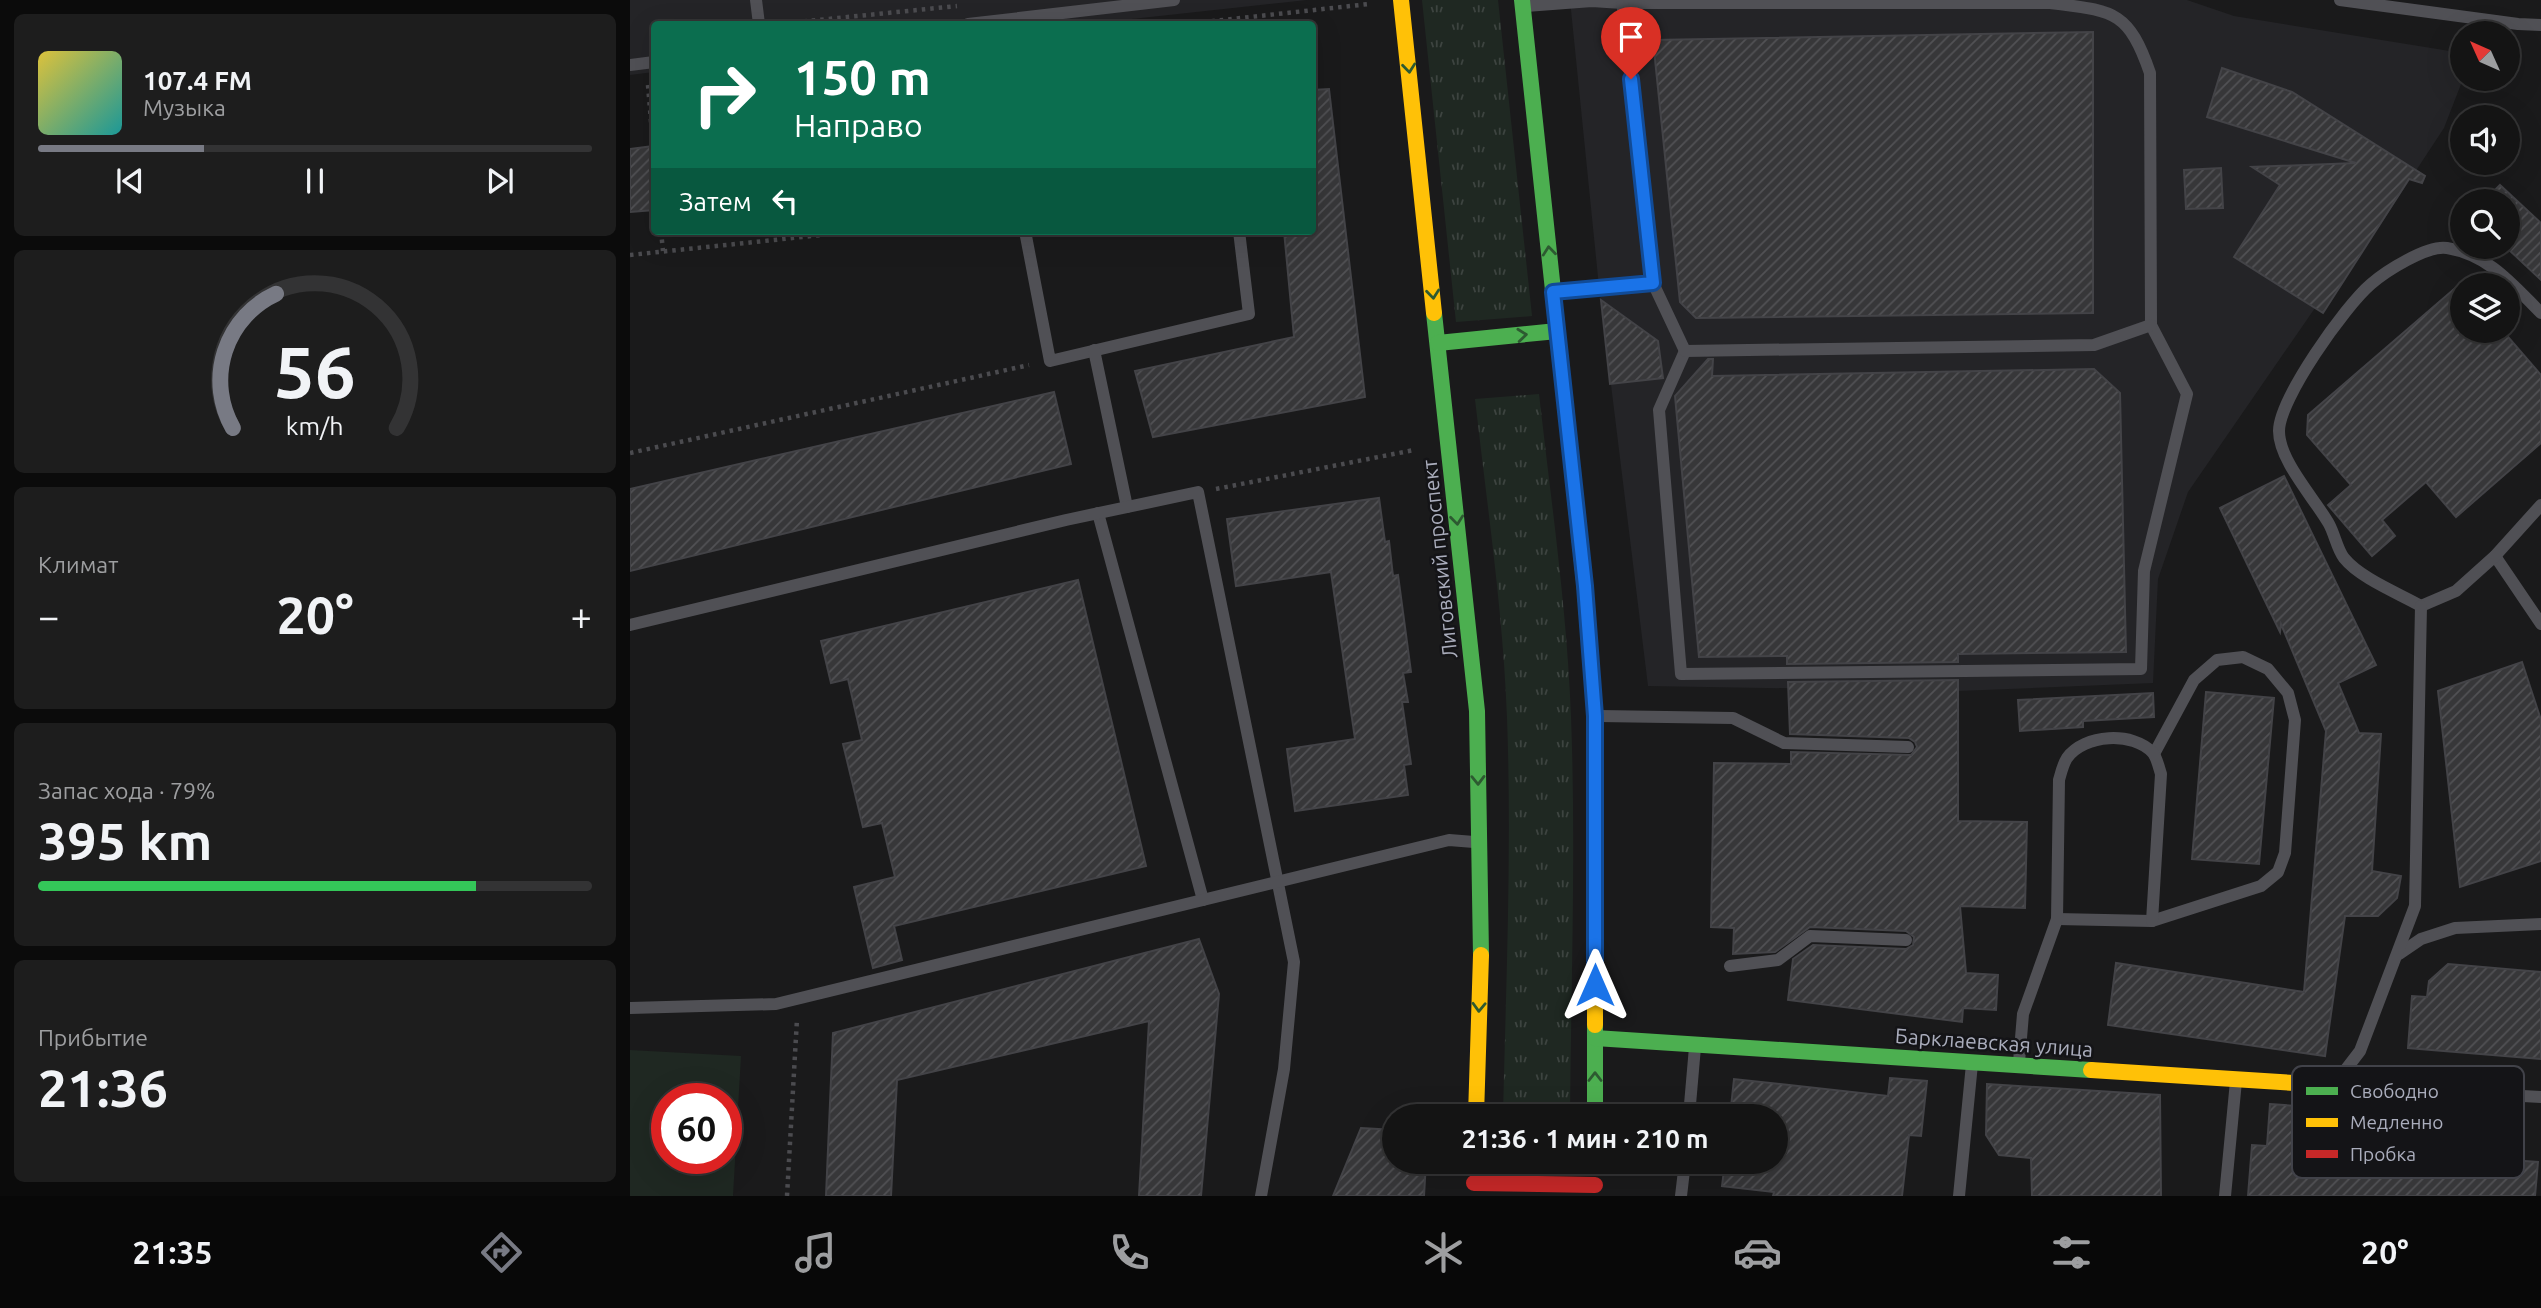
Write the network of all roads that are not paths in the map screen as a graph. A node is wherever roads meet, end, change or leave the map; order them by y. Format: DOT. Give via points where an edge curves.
graph roads {
  1 [pos="756,0"];
  2 [pos="1174,0"];
  3 [pos="1401,0"];
  4 [pos="2340,0"];
  5 [pos="1622,1"];
  6 [pos="1138,2"];
  7 [pos="2050,2"];
  8 [pos="1522,3"];
  9 [pos="759,21"];
  10 [pos="991,21"];
  11 [pos="2541,25"];
  12 [pos="651,62"];
  13 [pos="630,65"];
  14 [pos="1026,235"];
  15 [pos="1239,235"];
  16 [pos="1653,283"];
  17 [pos="1553,292"];
  18 [pos="2541,313"];
  19 [pos="2151,326"];
  20 [pos="1558,331"];
  21 [pos="1438,343"];
  22 [pos="1094,350"];
  23 [pos="1685,351"];
  24 [pos="2541,505"];
  25 [pos="1127,507"];
  26 [pos="1098,513"];
  27 [pos="2495,556"];
  28 [pos="2421,606"];
  29 [pos="2541,624"];
  30 [pos="630,625"];
  31 [pos="1595,716"];
  32 [pos="1908,747"];
  33 [pos="2154,754"];
  34 [pos="1480,842"];
  35 [pos="1279,881"];
  36 [pos="1203,900"];
  37 [pos="2057,919"];
  38 [pos="2152,921"];
  39 [pos="2541,925"];
  40 [pos="1906,940"];
  41 [pos="2399,954"];
  42 [pos="1730,967"];
  43 [pos="630,1007"];
  44 [pos="1595,1038"];
  45 [pos="1695,1044"];
  46 [pos="1972,1062"];
  47 [pos="2019,1066"];
  48 [pos="2349,1066"];
  49 [pos="2236,1080"];
  50 [pos="2292,1084"];
  51 [pos="1476,1104"];
  52 [pos="1595,1104"];
  53 [pos="1690,1104"];
  54 [pos="1684,1174"];
  55 [pos="1595,1185"];
  56 [pos="1473,1189"];
  57 [pos="1261,1196"];
  58 [pos="1681,1196"];
  59 [pos="1959,1196"];
  60 [pos="2225,1196"];
  1 -- 9 [label="lane"];
  2 -- 6 [label="lane"];
  3 -- 21 [label="main road, Лиговский проспект, one-way"];
  4 -- 11 [label="lane"];
  5 -- 7 [label="lane"];
  5 -- 8 [label="lane"];
  5 -- 16 [label="lane"];
  6 -- 10 [label="lane"];
  7 -- 19 [label="lane" via="2100,9 2123,21 2141,45 2150,73"];
  17 -- 8 [label="main road, one-way"];
  12 -- 13 [label="lane"];
  14 -- 22 [label="lane" via="1050,361"];
  15 -- 22 [label="lane" via="1249,314"];
  16 -- 17 [label="lane"];
  16 -- 23 [label="lane"];
  17 -- 20 [label="main road"];
  18 -- 28 [label="lane" via="2481,257 2444,247 2411,257 2370,285 2324,340 2292,392 2279,430 2282,447 2330,527 2343,558"];
  19 -- 23 [label="lane" via="2094,345"];
  19 -- 23 [label="lane" via="2187,394 2144,571 2141,669 1681,674 1660,410"];
  21 -- 20 [label="main road, one-way"];
  20 -- 31 [label="main road"];
  21 -- 34 [label="main road, Лиговский проспект, one-way" via="1477,711"];
  22 -- 25 [label="lane"];
  24 -- 27 [label="lane"];
  25 -- 26 [label="lane"];
  25 -- 35 [label="lane" via="1198,492"];
  26 -- 30 [label="lane"];
  26 -- 36 [label="lane"];
  27 -- 28 [label="lane" via="2456,591"];
  27 -- 29 [label="lane"];
  28 -- 41 [label="lane" via="2415,906"];
  31 -- 32 [label="lane" via="1733,718 1784,743"];
  31 -- 44 [label="main road"];
  33 -- 37 [label="lane" via="2133,740 2100,739 2082,745 2067,758 2059,779"];
  33 -- 38 [label="lane" via="2161,774"];
  33 -- 38 [label="lane" via="2194,680 2217,660 2243,657 2268,669 2287,693 2295,720 2285,853 2278,872 2261,886"];
  34 -- 35 [label="lane" via="1449,840"];
  34 -- 51 [label="main road, Лиговский проспект, one-way"];
  35 -- 36 [label="lane"];
  35 -- 57 [label="lane" via="1294,961 1284,1069"];
  36 -- 43 [label="lane" via="776,1004"];
  37 -- 38 [label="lane"];
  37 -- 47 [label="lane" via="2023,1014"];
  39 -- 41 [label="lane" via="2455,928 2421,939"];
  40 -- 42 [label="lane" via="1810,936 1778,960"];
  41 -- 48 [label="lane" via="2360,1051"];
  44 -- 45 [label="main road, Барклаевская улица"];
  52 -- 44 [label="main road, one-way"];
  45 -- 46 [label="main road, Барклаевская улица"];
  45 -- 53 [label="lane"];
  46 -- 47 [label="main road, Барклаевская улица"];
  46 -- 59 [label="lane"];
  47 -- 49 [label="main road, Барклаевская улица"];
  49 -- 50 [label="main road, Барклаевская улица"];
  49 -- 60 [label="lane"];
  54 -- 58 [label="lane"];
  55 -- 56 [label="main road"];
}
